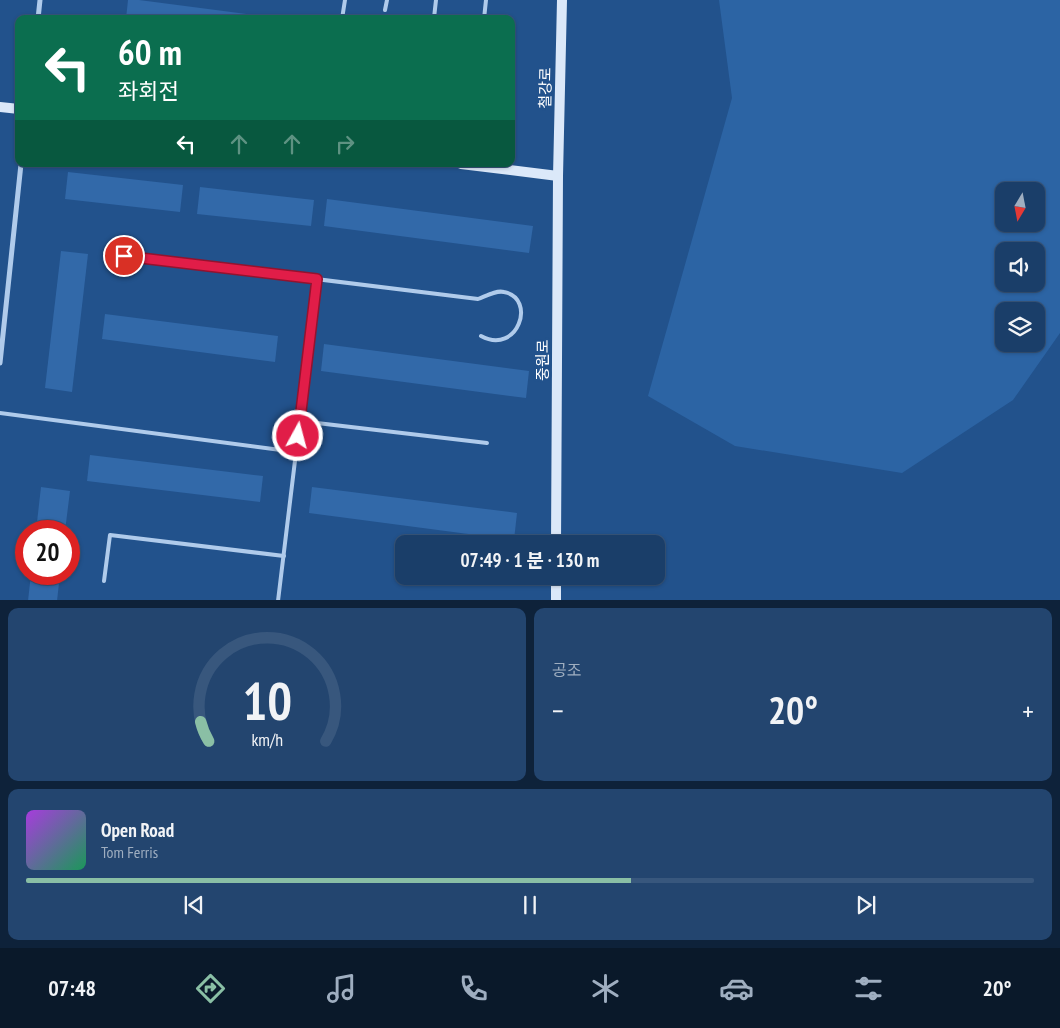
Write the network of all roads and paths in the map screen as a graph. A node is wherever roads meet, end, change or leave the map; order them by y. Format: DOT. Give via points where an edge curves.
graph roads {
  1 [pos="40,0"];
  2 [pos="345,0"];
  3 [pos="386,0"];
  4 [pos="436,0"];
  5 [pos="486,0"];
  6 [pos="562,0"];
  7 [pos="386,10"];
  8 [pos="38,15"];
  9 [pos="343,15"];
  10 [pos="434,15"];
  11 [pos="484,15"];
  12 [pos="0,107"];
  13 [pos="15,109"];
  14 [pos="21,167"];
  15 [pos="485,167"];
  16 [pos="558,176"];
  17 [pos="105,253"];
  18 [pos="317,279"];
  19 [pos="3,311"];
  20 [pos="481,336"];
  21 [pos="0,363"];
  22 [pos="0,413"];
  23 [pos="300,421"];
  24 [pos="487,443"];
  25 [pos="296,452"];
  26 [pos="556,535"];
  27 [pos="284,556"];
  28 [pos="104,581"];
  29 [pos="556,585"];
  30 [pos="279,600"];
  31 [pos="556,600"];
  1 -- 8 [label="street"];
  2 -- 9 [label="lane"];
  3 -- 7 [label="lane"];
  4 -- 10 [label="lane"];
  5 -- 11 [label="lane"];
  6 -- 16 [label="street, 철강로"];
  12 -- 13 [label="street"];
  14 -- 19 [label="street"];
  15 -- 16 [label="street"];
  16 -- 26 [label="street, 중원로"];
  17 -- 18 [label="lane"];
  18 -- 20 [label="lane" via="478,299 504,291 512,295 522,312 516,332 497,341"];
  18 -- 23 [label="lane"];
  19 -- 21 [label="street"];
  22 -- 25 [label="lane"];
  23 -- 24 [label="lane"];
  23 -- 25 [label="lane"];
  25 -- 27 [label="lane"];
  27 -- 28 [label="lane" via="110,534"];
  27 -- 30 [label="lane"];
  29 -- 31 [label="street"];
}
